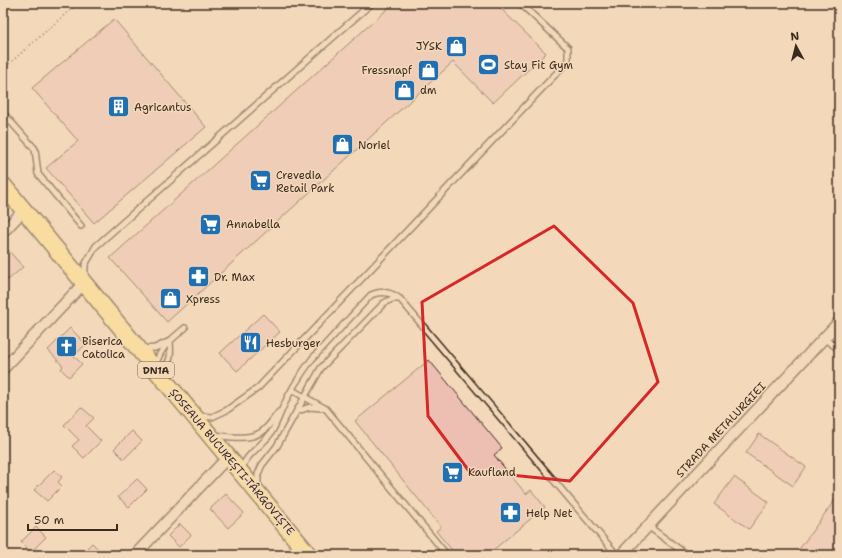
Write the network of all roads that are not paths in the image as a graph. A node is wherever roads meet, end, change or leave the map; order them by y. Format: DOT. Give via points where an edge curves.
graph roads {
  1 [pos="372,3"];
  2 [pos="520,3"];
  3 [pos="3,112"];
  4 [pos="3,185"];
  5 [pos="24,210"];
  6 [pos="81,226"];
  7 [pos="3,232"];
  8 [pos="84,283"];
  9 [pos="400,299"];
  10 [pos="839,322"];
  11 [pos="186,328"];
  12 [pos="823,338"];
  13 [pos="170,341"];
  14 [pos="839,349"];
  15 [pos="139,350"];
  16 [pos="3,369"];
  17 [pos="157,371"];
  18 [pos="292,390"];
  19 [pos="305,397"];
  20 [pos="283,407"];
  21 [pos="326,409"];
  22 [pos="296,412"];
  23 [pos="194,416"];
  24 [pos="209,434"];
  25 [pos="228,456"];
  26 [pos="241,474"];
  27 [pos="260,495"];
  28 [pos="648,526"];
  29 [pos="134,555"];
  30 [pos="309,555"];
  31 [pos="447,555"];
  32 [pos="617,555"];
  33 [pos="621,555"];
  34 [pos="686,555"];
  1 -- 8 [label="lane" via="96,246 85,265"];
  2 -- 23 [label="lane" via="568,48 568,61 258,388 227,410 212,417"];
  3 -- 6 [label="lane" via="35,149 38,174"];
  4 -- 5 [label="main road, ȘOSEAUA BUCUREȘTI-TÂRGOVIȘTE / DN1A"];
  5 -- 7 [label="street"];
  5 -- 8 [label="main road, ȘOSEAUA BUCUREȘTI-TÂRGOVIȘTE / DN1A"];
  8 -- 15 [label="main road, ȘOSEAUA BUCUREȘTI-TÂRGOVIȘTE / DN1A"];
  8 -- 16 [label="street"];
  9 -- 18 [label="lane" via="389,292 371,295 312,359"];
  9 -- 19 [label="lane" via="384,302 338,349 321,368"];
  9 -- 32 [label="lane"];
  10 -- 12 [label="street, STRADA METALURGIEI"];
  11 -- 13 [label="lane"];
  12 -- 14 [label="lane"];
  12 -- 28 [label="street, STRADA METALURGIEI"];
  13 -- 15 [label="lane" via="155,348"];
  13 -- 17 [label="lane" via="159,354"];
  13 -- 17 [label="lane" via="171,354 168,364"];
  15 -- 17 [label="main road, ȘOSEAUA BUCUREȘTI-TÂRGOVIȘTE / DN1A"];
  17 -- 23 [label="main road, ȘOSEAUA BUCUREȘTI-TÂRGOVIȘTE / DN1A"];
  18 -- 19 [label="lane"];
  18 -- 20 [label="lane"];
  19 -- 21 [label="lane"];
  19 -- 22 [label="lane"];
  20 -- 24 [label="lane" via="266,429 254,435 235,438"];
  20 -- 26 [label="lane" via="272,432 244,461"];
  21 -- 22 [label="lane" via="310,406"];
  21 -- 31 [label="lane"];
  22 -- 27 [label="lane" via="258,474"];
  23 -- 24 [label="main road, ȘOSEAUA BUCUREȘTI-TÂRGOVIȘTE / DN1A"];
  24 -- 25 [label="main road, ȘOSEAUA BUCUREȘTI-TÂRGOVIȘTE / DN1A"];
  25 -- 26 [label="main road, ȘOSEAUA BUCUREȘTI-TÂRGOVIȘTE / DN1A"];
  25 -- 29 [label="street"];
  26 -- 27 [label="main road, ȘOSEAUA BUCUREȘTI-TÂRGOVIȘTE / DN1A"];
  27 -- 30 [label="main road, ȘOSEAUA BUCUREȘTI-TÂRGOVIȘTE / DN1A"];
  28 -- 33 [label="street, STRADA METALURGIEI"];
  28 -- 34 [label="lane"];
}
